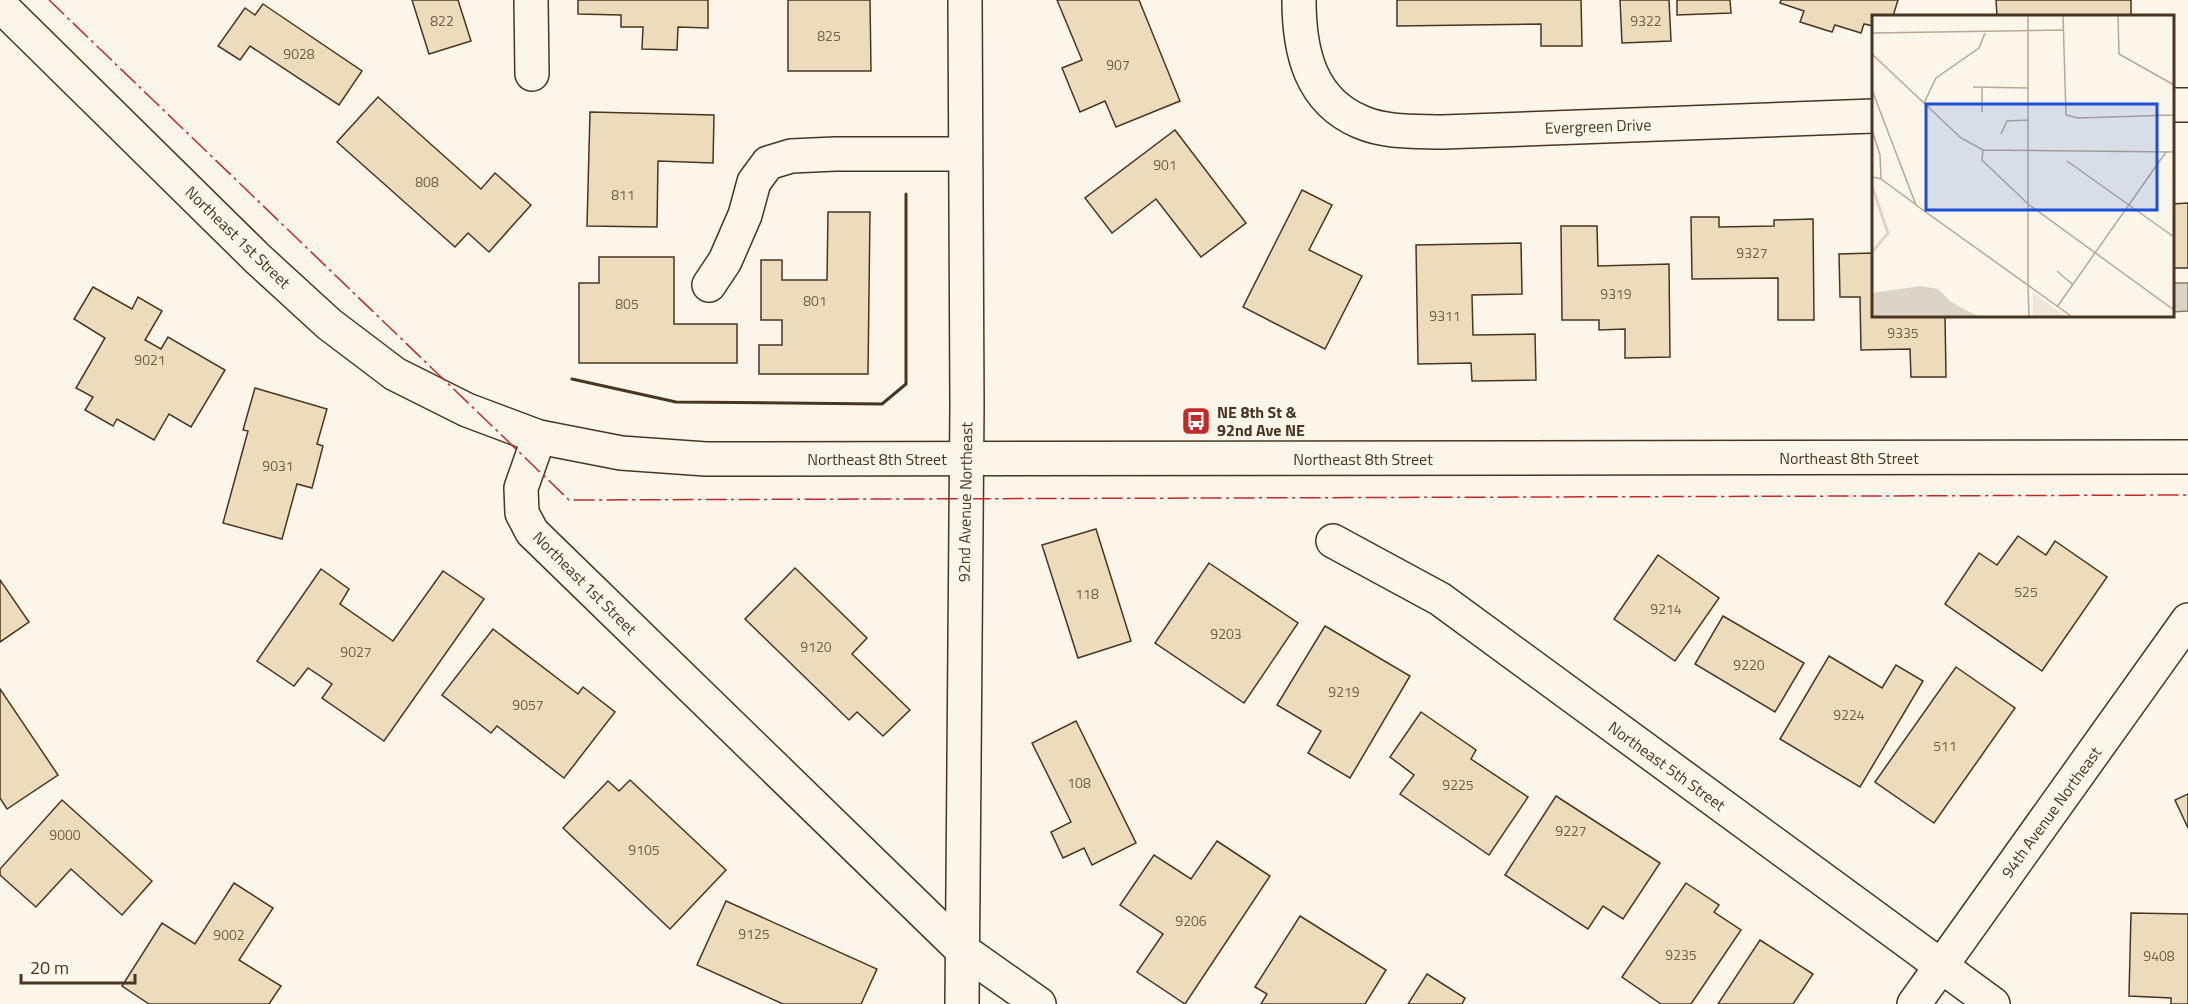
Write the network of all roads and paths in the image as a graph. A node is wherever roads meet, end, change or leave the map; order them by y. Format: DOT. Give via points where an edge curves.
graph roads {
  1 [pos="531,0"];
  2 [pos="966,0"];
  3 [pos="1299,0"];
  4 [pos="0,5"];
  5 [pos="532,74"];
  6 [pos="1872,116"];
  7 [pos="965,154"];
  8 [pos="709,285"];
  9 [pos="539,437"];
  10 [pos="2188,457"];
  11 [pos="966,459"];
  12 [pos="1333,541"];
  13 [pos="2188,620"];
  14 [pos="961,949"];
  15 [pos="1941,966"];
  16 [pos="962,1004"];
  17 [pos="1039,1004"];
  18 [pos="1914,1004"];
  19 [pos="1993,1004"];
  1 -- 5 [label="main road"];
  2 -- 7 [label="main road, 92nd Avenue Northeast"];
  3 -- 6 [label="main road, Evergreen Drive" via="1299,27 1308,69 1330,103 1362,123 1399,131"];
  4 -- 9 [label="main road, Northeast 1st Street" via="329,324 394,374 467,410"];
  7 -- 8 [label="main road" via="791,156 768,163 754,182 725,261"];
  7 -- 11 [label="main road, 92nd Avenue Northeast"];
  9 -- 11 [label="main road, Northeast 8th Street" via="621,453 706,459"];
  9 -- 14 [label="main road, Northeast 1st Street" via="521,488 522,513 532,532"];
  10 -- 11 [label="main road, Northeast 8th Street"];
  11 -- 14 [label="main road, 92nd Avenue Northeast"];
  12 -- 15 [label="main road, Northeast 5th Street" via="1440,599"];
  13 -- 15 [label="main road, 94th Avenue Northeast"];
  14 -- 16 [label="main road, 92nd Avenue Northeast"];
  14 -- 17 [label="main road, Northeast 1st Street"];
  15 -- 18 [label="main road, 94th Avenue Northeast"];
  15 -- 19 [label="main road, Northeast 5th Street"];
}
